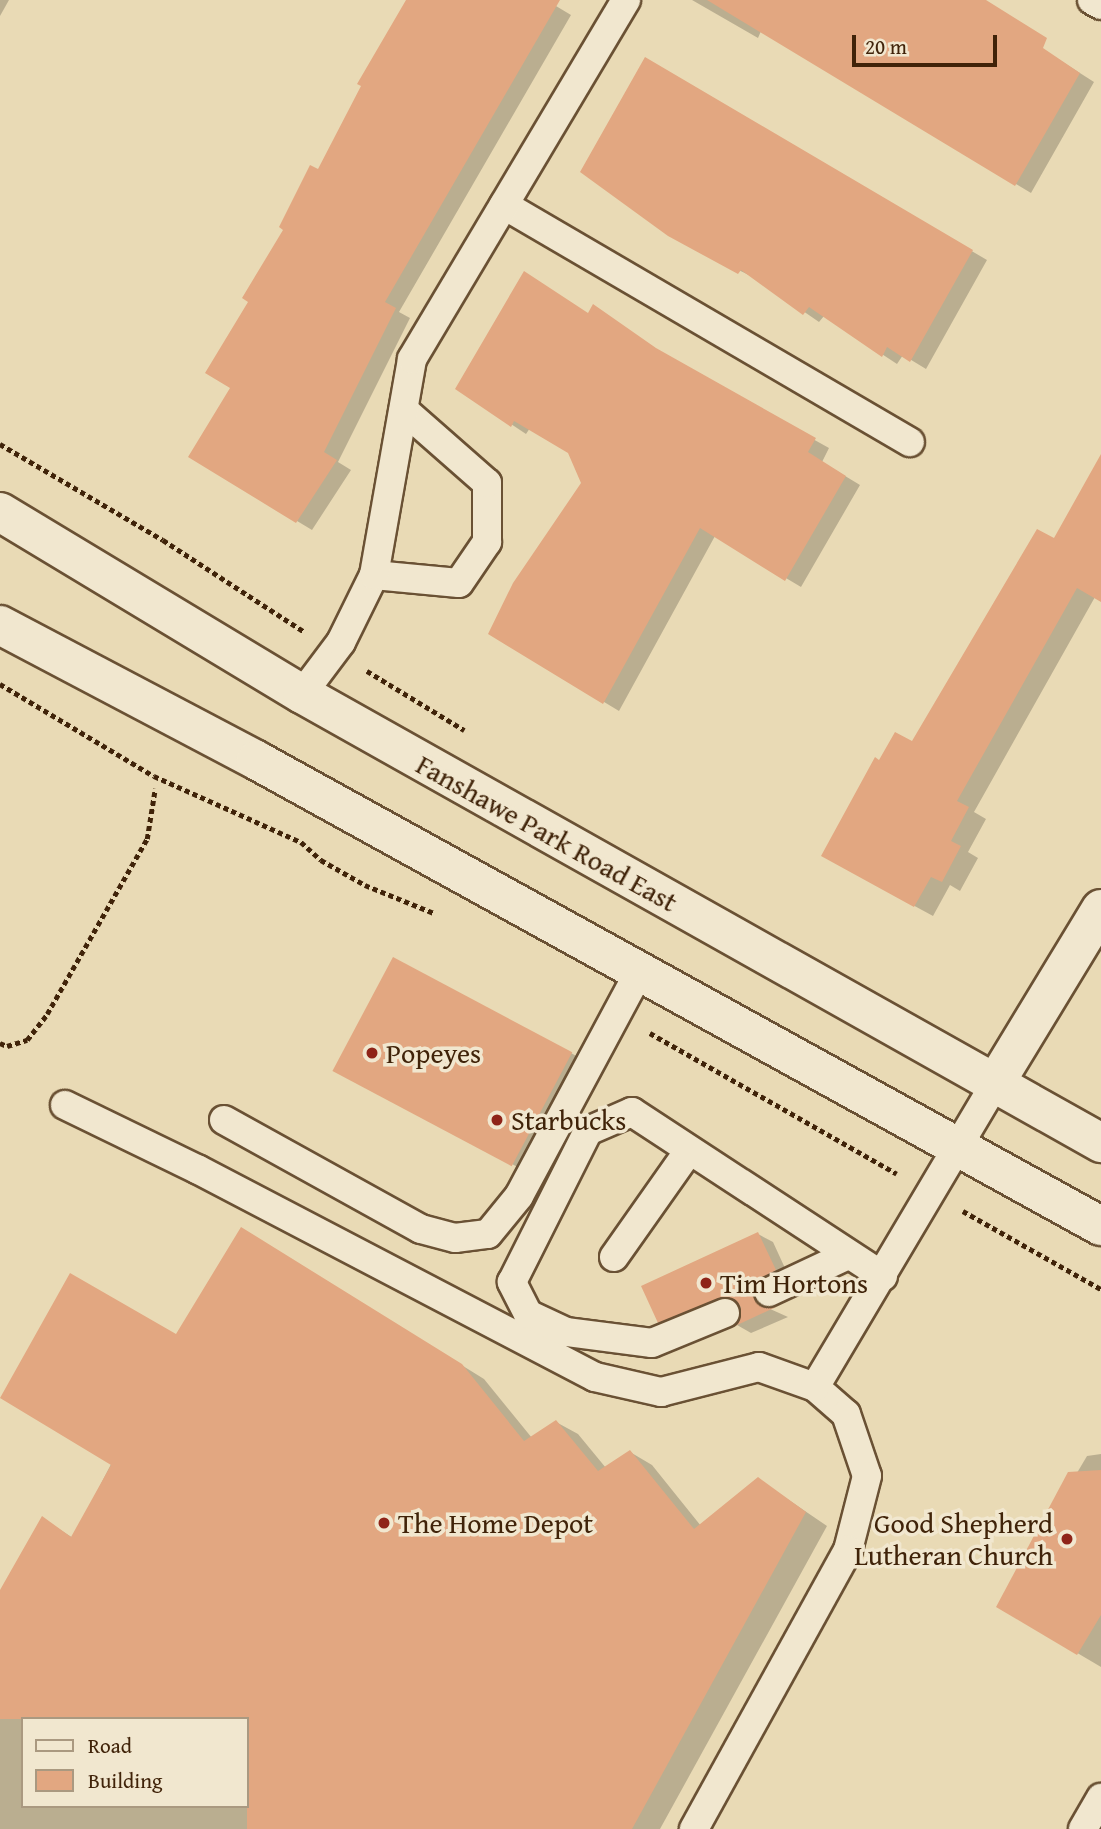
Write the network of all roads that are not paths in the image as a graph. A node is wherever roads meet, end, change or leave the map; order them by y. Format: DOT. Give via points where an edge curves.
graph roads {
  1 [pos="626,0"];
  2 [pos="1092,0"];
  3 [pos="1101,5"];
  4 [pos="504,205"];
  5 [pos="404,410"];
  6 [pos="910,442"];
  7 [pos="0,512"];
  8 [pos="374,575"];
  9 [pos="0,625"];
  10 [pos="302,694"];
  11 [pos="1101,909"];
  12 [pos="640,970"];
  13 [pos="994,1085"];
  14 [pos="65,1105"];
  15 [pos="224,1120"];
  16 [pos="1101,1143"];
  17 [pos="961,1146"];
  18 [pos="688,1152"];
  19 [pos="1101,1226"];
  20 [pos="846,1256"];
  21 [pos="614,1257"];
  22 [pos="883,1276"];
  23 [pos="769,1292"];
  24 [pos="725,1313"];
  25 [pos="816,1387"];
  26 [pos="1101,1798"];
  27 [pos="694,1829"];
  28 [pos="1083,1829"];
  1 -- 4 [label="lane"];
  2 -- 3 [label="lane"];
  4 -- 5 [label="lane" via="412,359"];
  4 -- 6 [label="lane"];
  5 -- 8 [label="lane"];
  5 -- 8 [label="lane" via="487,483 487,542 459,583"];
  7 -- 10 [label="main road, Fanshawe Park Road East"];
  8 -- 10 [label="lane" via="334,652"];
  9 -- 12 [label="main road"];
  10 -- 13 [label="main road, Fanshawe Park Road East"];
  11 -- 13 [label="main road"];
  12 -- 15 [label="lane" via="519,1196 488,1234 455,1238 421,1229"];
  12 -- 17 [label="main road"];
  13 -- 16 [label="main road, Fanshawe Park Road East"];
  13 -- 17 [label="lane"];
  14 -- 25 [label="lane" via="595,1377 661,1392 759,1367"];
  17 -- 19 [label="main road"];
  17 -- 22 [label="lane"];
  18 -- 20 [label="lane"];
  18 -- 21 [label="lane"];
  18 -- 24 [label="lane" via="632,1112 588,1131 512,1282 528,1314 565,1332 652,1343"];
  20 -- 22 [label="lane"];
  20 -- 23 [label="lane"];
  22 -- 25 [label="lane"];
  25 -- 27 [label="lane" via="846,1414 867,1476 848,1550"];
  26 -- 28 [label="lane"];
}
